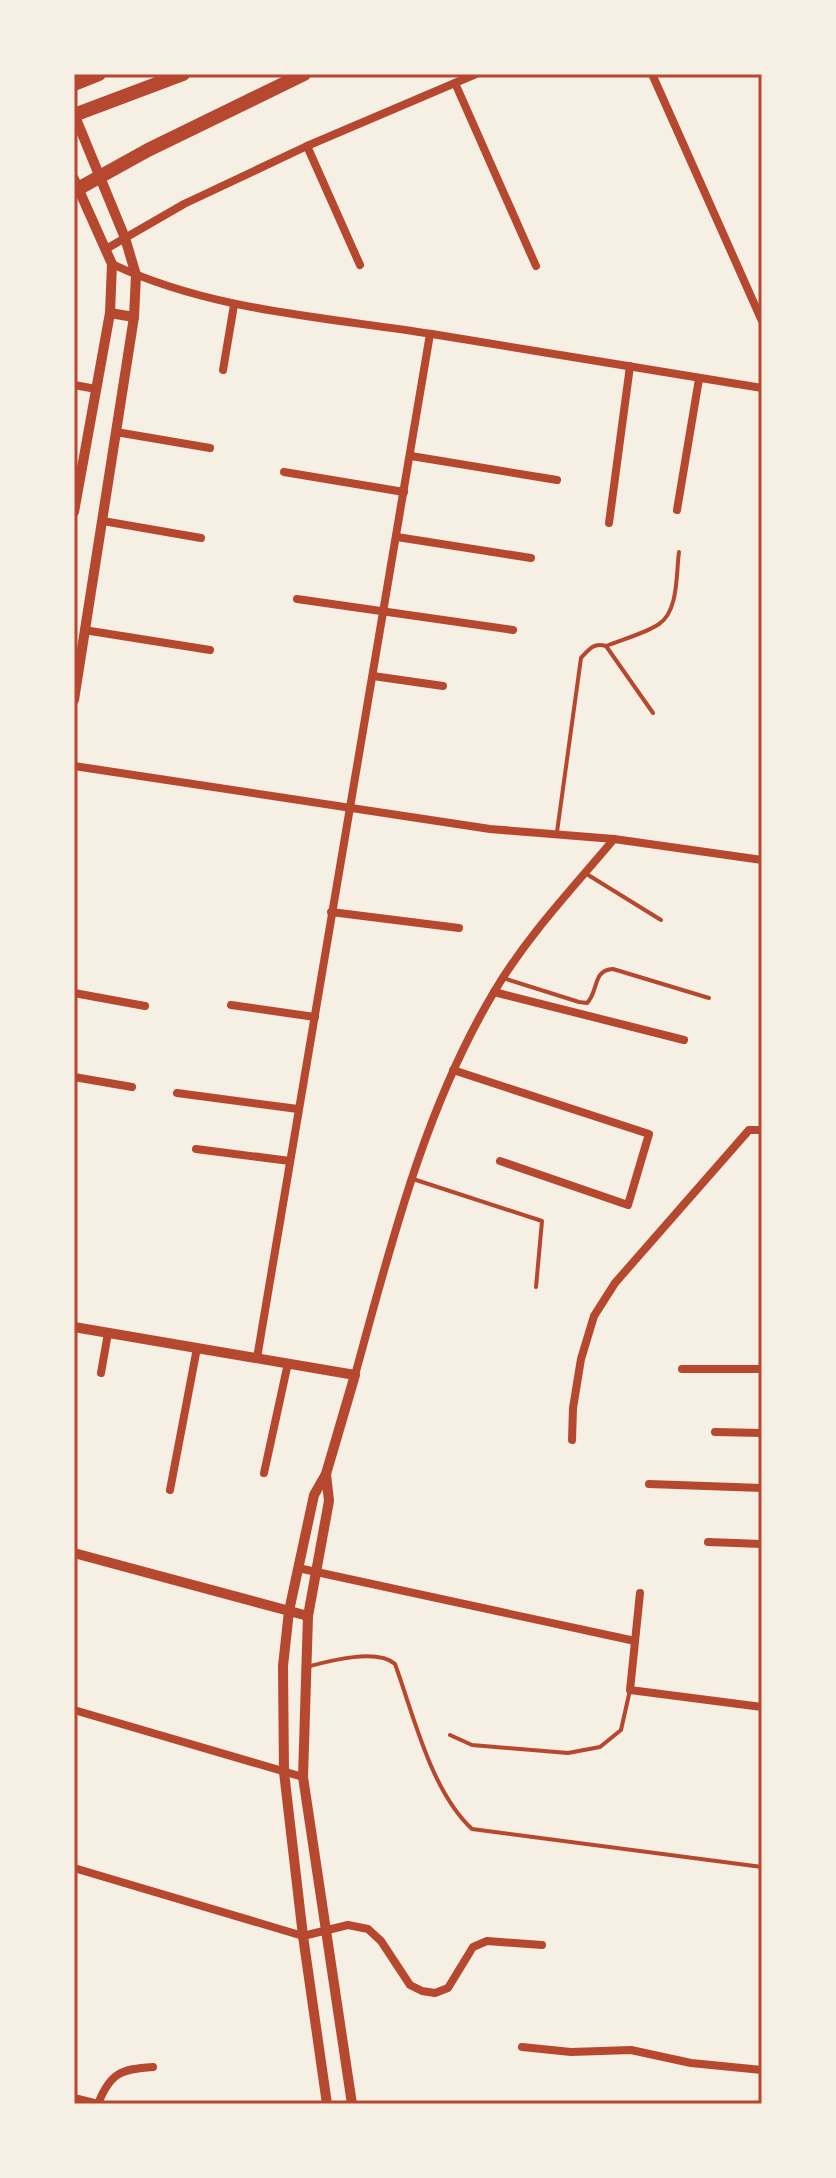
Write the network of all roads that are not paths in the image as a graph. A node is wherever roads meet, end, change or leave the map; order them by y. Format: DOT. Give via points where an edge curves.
graph roads {
  1 [pos="183,74"];
  2 [pos="304,74"];
  3 [pos="476,74"];
  4 [pos="652,74"];
  5 [pos="455,83"];
  6 [pos="74,114"];
  7 [pos="307,146"];
  8 [pos="99,179"];
  9 [pos="76,187"];
  10 [pos="125,238"];
  11 [pos="106,249"];
  12 [pos="112,264"];
  13 [pos="360,265"];
  14 [pos="536,266"];
  15 [pos="136,275"];
  16 [pos="234,305"];
  17 [pos="110,313"];
  18 [pos="134,317"];
  19 [pos="762,321"];
  20 [pos="430,334"];
  21 [pos="630,366"];
  22 [pos="223,370"];
  23 [pos="699,379"];
  24 [pos="74,385"];
  25 [pos="762,388"];
  26 [pos="96,389"];
  27 [pos="116,432"];
  28 [pos="210,448"];
  29 [pos="411,456"];
  30 [pos="284,472"];
  31 [pos="557,480"];
  32 [pos="404,492"];
  33 [pos="677,510"];
  34 [pos="74,512"];
  35 [pos="103,521"];
  36 [pos="609,523"];
  37 [pos="397,537"];
  38 [pos="201,538"];
  39 [pos="679,552"];
  40 [pos="531,558"];
  41 [pos="297,599"];
  42 [pos="384,610"];
  43 [pos="84,630"];
  44 [pos="513,630"];
  45 [pos="606,646"];
  46 [pos="210,650"];
  47 [pos="373,676"];
  48 [pos="76,679"];
  49 [pos="443,686"];
  50 [pos="74,700"];
  51 [pos="653,713"];
  52 [pos="74,766"];
  53 [pos="349,808"];
  54 [pos="556,835"];
  55 [pos="614,839"];
  56 [pos="762,860"];
  57 [pos="585,873"];
  58 [pos="331,912"];
  59 [pos="661,920"];
  60 [pos="459,928"];
  61 [pos="503,978"];
  62 [pos="494,992"];
  63 [pos="74,993"];
  64 [pos="709,998"];
  65 [pos="231,1005"];
  66 [pos="145,1006"];
  67 [pos="315,1017"];
  68 [pos="684,1040"];
  69 [pos="453,1070"];
  70 [pos="74,1077"];
  71 [pos="132,1087"];
  72 [pos="177,1093"];
  73 [pos="298,1109"];
  74 [pos="762,1130"];
  75 [pos="196,1149"];
  76 [pos="290,1161"];
  77 [pos="500,1161"];
  78 [pos="413,1179"];
  79 [pos="536,1287"];
  80 [pos="74,1327"];
  81 [pos="108,1333"];
  82 [pos="197,1348"];
  83 [pos="257,1358"];
  84 [pos="288,1363"];
  85 [pos="682,1369"];
  86 [pos="762,1369"];
  87 [pos="101,1373"];
  88 [pos="355,1375"];
  89 [pos="715,1432"];
  90 [pos="762,1433"];
  91 [pos="572,1440"];
  92 [pos="264,1473"];
  93 [pos="326,1474"];
  94 [pos="649,1484"];
  95 [pos="762,1488"];
  96 [pos="170,1490"];
  97 [pos="708,1542"];
  98 [pos="762,1544"];
  99 [pos="74,1553"];
  100 [pos="298,1568"];
  101 [pos="316,1572"];
  102 [pos="640,1593"];
  103 [pos="289,1611"];
  104 [pos="308,1616"];
  105 [pos="635,1641"];
  106 [pos="304,1667"];
  107 [pos="630,1690"];
  108 [pos="762,1707"];
  109 [pos="74,1710"];
  110 [pos="450,1735"];
  111 [pos="284,1772"];
  112 [pos="303,1777"];
  113 [pos="762,1867"];
  114 [pos="74,1868"];
  115 [pos="325,1930"];
  116 [pos="303,1936"];
  117 [pos="542,1945"];
  118 [pos="522,2047"];
  119 [pos="153,2067"];
  120 [pos="762,2070"];
  121 [pos="74,2098"];
  122 [pos="98,2104"];
  123 [pos="327,2104"];
  124 [pos="352,2104"];
  1 -- 6 [label="highway"];
  2 -- 8 [label="highway"];
  3 -- 5 [label="street"];
  4 -- 19 [label="street"];
  5 -- 7 [label="street"];
  5 -- 14 [label="street"];
  6 -- 8 [label="street"];
  7 -- 10 [label="street"];
  7 -- 13 [label="street"];
  8 -- 9 [label="highway"];
  8 -- 10 [label="street"];
  9 -- 11 [label="street"];
  10 -- 11 [label="street"];
  10 -- 15 [label="street"];
  11 -- 12 [label="street"];
  12 -- 15 [label="street"];
  12 -- 17 [label="street"];
  15 -- 16 [label="street"];
  15 -- 18 [label="street"];
  16 -- 20 [label="street"];
  16 -- 22 [label="street"];
  17 -- 18 [label="street"];
  17 -- 26 [label="street"];
  18 -- 27 [label="street"];
  20 -- 21 [label="street"];
  20 -- 29 [label="street"];
  21 -- 23 [label="street"];
  21 -- 36 [label="street"];
  23 -- 25 [label="street"];
  23 -- 33 [label="street"];
  24 -- 26 [label="street"];
  26 -- 34 [label="street"];
  27 -- 28 [label="street"];
  27 -- 35 [label="street"];
  29 -- 31 [label="street"];
  29 -- 32 [label="street"];
  30 -- 32 [label="street"];
  32 -- 37 [label="street"];
  35 -- 38 [label="street"];
  35 -- 43 [label="street"];
  37 -- 40 [label="street"];
  37 -- 42 [label="street"];
  39 -- 45 [label="lane" via="668,614 661,623"];
  41 -- 42 [label="street"];
  42 -- 44 [label="street"];
  42 -- 47 [label="street"];
  43 -- 46 [label="street"];
  43 -- 48 [label="street"];
  45 -- 51 [label="lane"];
  45 -- 54 [label="lane" via="592,646 581,658"];
  47 -- 49 [label="street"];
  47 -- 53 [label="street"];
  48 -- 50 [label="street"];
  52 -- 53 [label="street"];
  53 -- 54 [label="street"];
  53 -- 58 [label="street"];
  54 -- 55 [label="street"];
  55 -- 56 [label="street"];
  55 -- 57 [label="street"];
  57 -- 59 [label="lane"];
  57 -- 61 [label="street" via="539,925"];
  58 -- 60 [label="street"];
  58 -- 67 [label="street"];
  61 -- 62 [label="street"];
  61 -- 64 [label="lane" via="587,1003 599,974 613,969"];
  62 -- 68 [label="street"];
  62 -- 69 [label="street"];
  63 -- 66 [label="street"];
  65 -- 67 [label="street"];
  67 -- 73 [label="street"];
  69 -- 77 [label="street" via="649,1134 628,1205"];
  69 -- 78 [label="street"];
  70 -- 71 [label="street"];
  72 -- 73 [label="street"];
  73 -- 76 [label="street"];
  74 -- 91 [label="street" via="749,1130 615,1283 594,1316 579,1371"];
  75 -- 76 [label="street"];
  76 -- 83 [label="street"];
  78 -- 79 [label="lane" via="542,1221"];
  78 -- 88 [label="street"];
  80 -- 81 [label="street"];
  81 -- 82 [label="street"];
  81 -- 87 [label="street"];
  82 -- 83 [label="street"];
  82 -- 96 [label="street"];
  83 -- 84 [label="street"];
  84 -- 88 [label="street"];
  84 -- 92 [label="street"];
  85 -- 86 [label="street"];
  88 -- 93 [label="street"];
  89 -- 90 [label="street"];
  93 -- 100 [label="street" via="314,1495"];
  93 -- 101 [label="street" via="329,1501"];
  94 -- 95 [label="street"];
  97 -- 98 [label="street"];
  99 -- 103 [label="street"];
  100 -- 101 [label="street"];
  100 -- 103 [label="street"];
  101 -- 104 [label="street"];
  101 -- 105 [label="street"];
  102 -- 105 [label="street"];
  103 -- 104 [label="street"];
  103 -- 111 [label="street" via="283,1666"];
  104 -- 106 [label="street"];
  105 -- 107 [label="street"];
  106 -- 112 [label="street"];
  106 -- 113 [label="lane" via="375,1656 395,1664 435,1774 455,1813 472,1829"];
  107 -- 108 [label="street"];
  107 -- 110 [label="lane" via="621,1730 600,1747 554,1752 472,1745"];
  109 -- 111 [label="street"];
  111 -- 112 [label="street"];
  111 -- 116 [label="street"];
  112 -- 115 [label="street"];
  114 -- 116 [label="street"];
  115 -- 116 [label="street"];
  115 -- 117 [label="street" via="348,1925 368,1929 410,1985 435,1993 448,1988 473,1947 487,1941"];
  115 -- 124 [label="street"];
  116 -- 123 [label="street"];
  118 -- 120 [label="street" via="631,2050"];
  119 -- 122 [label="street" via="126,2069 107,2082"];
  121 -- 122 [label="street"];
}
